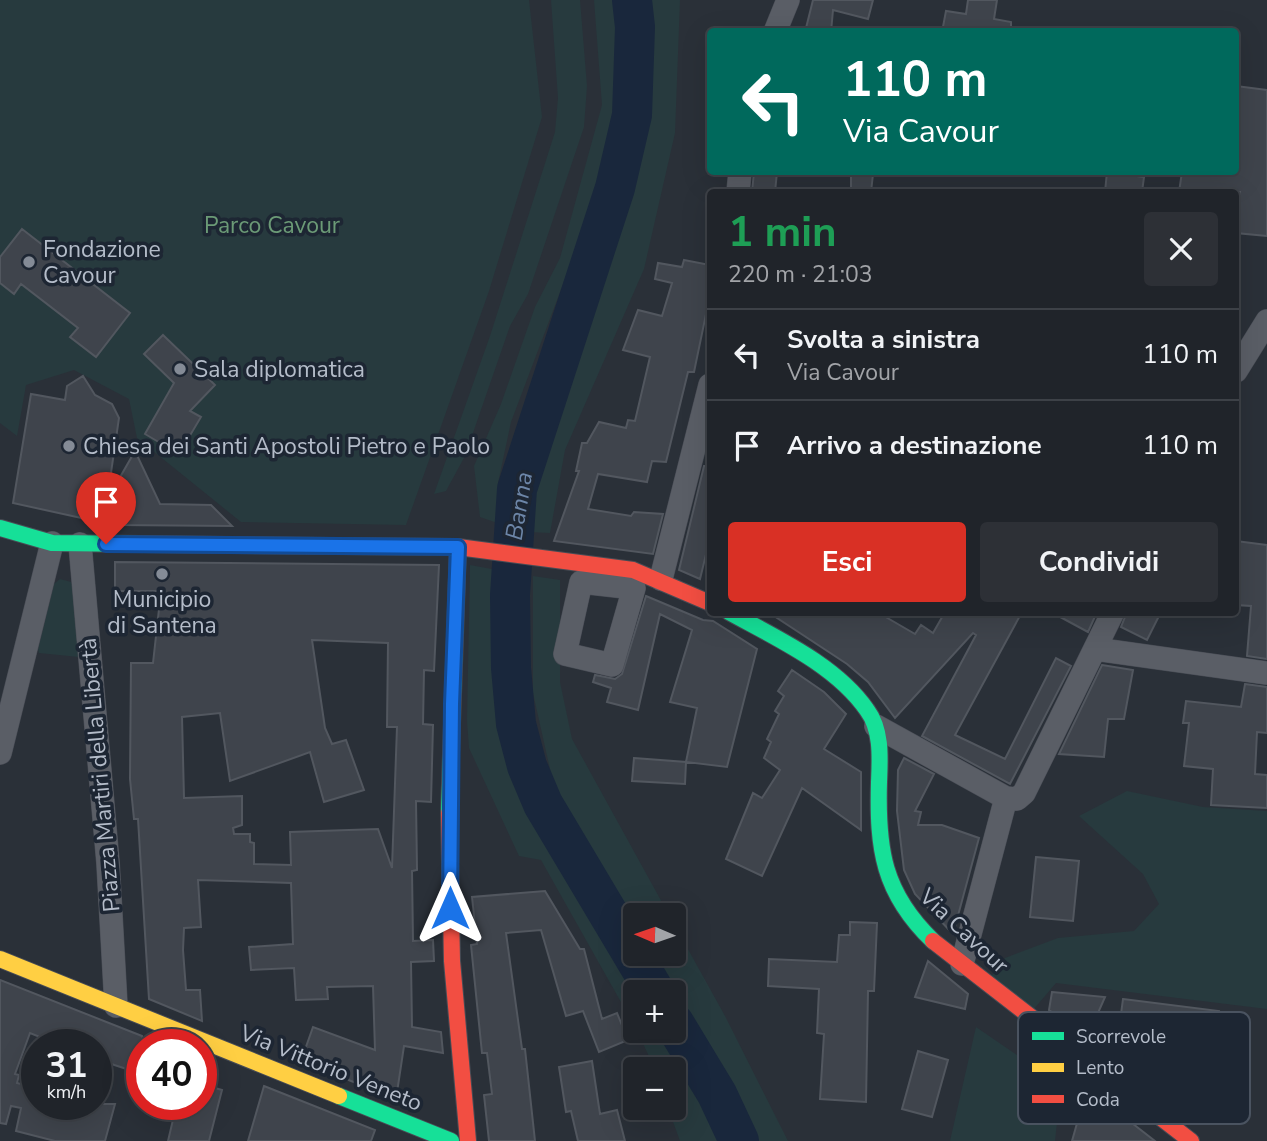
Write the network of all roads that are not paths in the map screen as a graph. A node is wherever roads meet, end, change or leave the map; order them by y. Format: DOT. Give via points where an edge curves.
graph roads {
  1 [pos="788,0"];
  2 [pos="777,28"];
  3 [pos="1267,321"];
  4 [pos="1239,366"];
  5 [pos="707,398"];
  6 [pos="0,528"];
  7 [pos="52,543"];
  8 [pos="80,544"];
  9 [pos="464,548"];
  10 [pos="661,579"];
  11 [pos="707,602"];
  12 [pos="736,616"];
  13 [pos="1110,616"];
  14 [pos="1095,649"];
  15 [pos="1267,673"];
  16 [pos="876,726"];
  17 [pos="0,753"];
  18 [pos="1006,798"];
  19 [pos="0,959"];
  20 [pos="962,964"];
  21 [pos="116,1006"];
  22 [pos="1024,1012"];
  23 [pos="1169,1124"];
  24 [pos="451,1141"];
  25 [pos="468,1141"];
  26 [pos="1191,1141"];
  1 -- 2 [label="street"];
  3 -- 4 [label="street"];
  5 -- 10 [label="street"];
  6 -- 7 [label="street"];
  7 -- 8 [label="street"];
  7 -- 17 [label="street"];
  8 -- 9 [label="street"];
  8 -- 21 [label="street, Piazza Martiri della Libertà"];
  9 -- 10 [label="street" via="633,570"];
  9 -- 25 [label="street" via="452,704 450,921"];
  10 -- 11 [label="street"];
  12 -- 16 [label="street" via="810,659 866,708"];
  13 -- 14 [label="street"];
  14 -- 15 [label="street"];
  14 -- 18 [label="street" via="1024,793 1017,799"];
  16 -- 18 [label="street"];
  16 -- 20 [label="street, Via Cavour" via="880,839 889,882 908,915"];
  18 -- 20 [label="street"];
  19 -- 21 [label="street, Via Vittorio Veneto"];
  20 -- 22 [label="street, Via Cavour"];
  21 -- 24 [label="street, Via Vittorio Veneto"];
  23 -- 26 [label="street, Via Cavour"];
}
